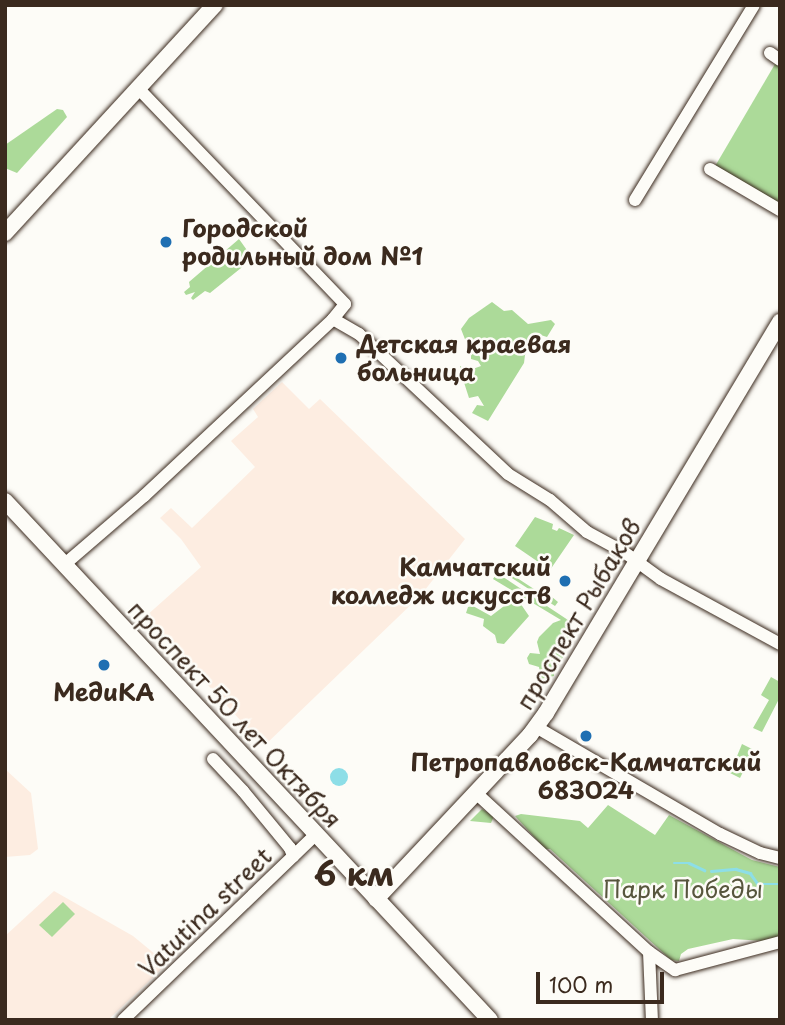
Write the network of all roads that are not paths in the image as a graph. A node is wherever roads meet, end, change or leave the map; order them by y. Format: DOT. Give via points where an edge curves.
graph roads {
  1 [pos="215,5"];
  2 [pos="754,5"];
  3 [pos="138,88"];
  4 [pos="710,169"];
  5 [pos="635,201"];
  6 [pos="780,210"];
  7 [pos="5,233"];
  8 [pos="333,319"];
  9 [pos="780,322"];
  10 [pos="5,501"];
  11 [pos="636,562"];
  12 [pos="65,564"];
  13 [pos="780,644"];
  14 [pos="536,727"];
  15 [pos="213,759"];
  16 [pos="476,793"];
  17 [pos="316,834"];
  18 [pos="293,856"];
  19 [pos="780,858"];
  20 [pos="376,899"];
  21 [pos="780,942"];
  22 [pos="649,951"];
  23 [pos="123,1020"];
  24 [pos="490,1020"];
  25 [pos="652,1020"];
  1 -- 3 [label="main road"];
  2 -- 5 [label="street"];
  3 -- 7 [label="main road"];
  3 -- 8 [label="street" via="345,304"];
  4 -- 6 [label="street"];
  8 -- 11 [label="street" via="359,334 508,474"];
  8 -- 12 [label="street"];
  9 -- 11 [label="main road, проспект Рыбаков"];
  10 -- 12 [label="main road, проспект 50 лет Октября"];
  11 -- 13 [label="street"];
  11 -- 14 [label="main road, проспект Рыбаков"];
  12 -- 17 [label="main road, проспект 50 лет Октября"];
  14 -- 16 [label="main road, проспект Рыбаков"];
  14 -- 19 [label="street" via="720,834"];
  15 -- 18 [label="street"];
  16 -- 20 [label="main road, проспект Рыбаков"];
  16 -- 22 [label="street"];
  17 -- 18 [label="street, Vatutina street"];
  17 -- 20 [label="main road, проспект 50 лет Октября"];
  18 -- 23 [label="street, Vatutina street"];
  20 -- 24 [label="main road, проспект 50 лет Октября"];
  21 -- 22 [label="street" via="675,970"];
  22 -- 25 [label="street"];
}
